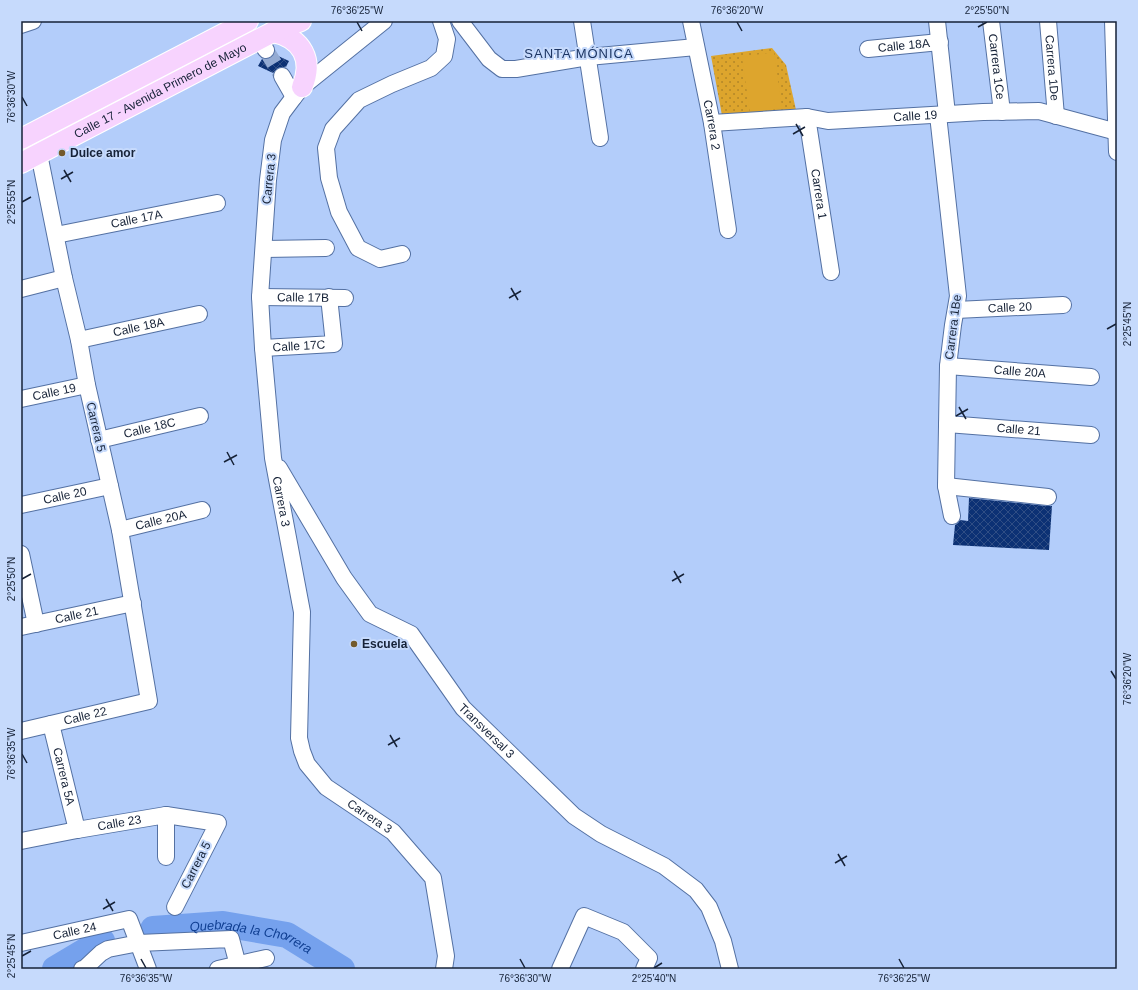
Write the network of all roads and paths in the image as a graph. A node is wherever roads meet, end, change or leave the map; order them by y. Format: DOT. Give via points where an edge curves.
graph roads {
  1 [pos="33,21"];
  2 [pos="248,21"];
  3 [pos="301,21"];
  4 [pos="384,21"];
  5 [pos="441,21"];
  6 [pos="460,21"];
  7 [pos="582,21"];
  8 [pos="691,21"];
  9 [pos="937,21"];
  10 [pos="991,21"];
  11 [pos="1048,21"];
  12 [pos="1113,21"];
  13 [pos="21,25"];
  14 [pos="266,41"];
  15 [pos="940,42"];
  16 [pos="696,47"];
  17 [pos="868,49"];
  18 [pos="588,57"];
  19 [pos="282,76"];
  20 [pos="298,92"];
  21 [pos="1002,112"];
  22 [pos="942,115"];
  23 [pos="1056,116"];
  24 [pos="807,117"];
  25 [pos="712,123"];
  26 [pos="1116,132"];
  27 [pos="600,138"];
  28 [pos="21,139"];
  29 [pos="1117,152"];
  30 [pos="39,154"];
  31 [pos="21,163"];
  32 [pos="217,203"];
  33 [pos="728,230"];
  34 [pos="56,235"];
  35 [pos="326,248"];
  36 [pos="264,249"];
  37 [pos="402,254"];
  38 [pos="831,272"];
  39 [pos="64,278"];
  40 [pos="21,289"];
  41 [pos="260,297"];
  42 [pos="329,297"];
  43 [pos="345,298"];
  44 [pos="1063,305"];
  45 [pos="956,310"];
  46 [pos="199,314"];
  47 [pos="79,340"];
  48 [pos="263,348"];
  49 [pos="948,366"];
  50 [pos="1091,377"];
  51 [pos="87,384"];
  52 [pos="21,399"];
  53 [pos="200,416"];
  54 [pos="947,424"];
  55 [pos="1091,435"];
  56 [pos="99,440"];
  57 [pos="273,458"];
  58 [pos="110,486"];
  59 [pos="946,486"];
  60 [pos="1048,496"];
  61 [pos="21,505"];
  62 [pos="202,510"];
  63 [pos="952,516"];
  64 [pos="120,530"];
  65 [pos="21,554"];
  66 [pos="133,602"];
  67 [pos="29,625"];
  68 [pos="149,701"];
  69 [pos="51,724"];
  70 [pos="21,731"];
  71 [pos="166,815"];
  72 [pos="218,823"];
  73 [pos="77,830"];
  74 [pos="21,841"];
  75 [pos="166,857"];
  76 [pos="175,907"];
  77 [pos="21,943"];
  78 [pos="139,943"];
  79 [pos="266,958"];
  80 [pos="96,964"];
  81 [pos="238,967"];
  82 [pos="82,969"];
  83 [pos="148,969"];
  84 [pos="218,969"];
  85 [pos="444,969"];
  86 [pos="560,969"];
  87 [pos="644,969"];
  88 [pos="730,969"];
  1 -- 13 [label="street"];
  2 -- 28 [label="main road, Calle 17 - Avenida Primero de Mayo"];
  3 -- 14 [label="main road, Calle 17 - Avenida Primero de Mayo"];
  4 -- 20 [label="street, Carrera 3"];
  5 -- 37 [label="street" via="447,38 444,56 431,68 358,100 333,130 326,148 329,178 339,212 358,248 380,260"];
  6 -- 18 [label="street" via="489,59 502,69"];
  7 -- 18 [label="street"];
  8 -- 16 [label="street, Carrera 2"];
  9 -- 15 [label="street, Carrera 1Be"];
  10 -- 21 [label="street, Carrera 1Ce"];
  11 -- 23 [label="street, Carrera 1De"];
  12 -- 26 [label="street"];
  14 -- 20 [label="main road" via="282,34 291,38 303,51 306,78"];
  14 -- 30 [label="main road, Calle 17 - Avenida Primero de Mayo"];
  15 -- 17 [label="street, Calle 18A"];
  15 -- 22 [label="street, Carrera 1Be"];
  16 -- 18 [label="street"];
  16 -- 25 [label="street, Carrera 2"];
  18 -- 27 [label="street"];
  19 -- 20 [label="street"];
  20 -- 36 [label="street, Carrera 3" via="282,113 274,140 268,180"];
  21 -- 22 [label="street, Calle 19"];
  21 -- 23 [label="street, Calle 19" via="1039,111"];
  22 -- 24 [label="street, Calle 19" via="828,121"];
  22 -- 45 [label="street, Carrera 1Be" via="956,268"];
  23 -- 26 [label="street, Calle 19"];
  24 -- 25 [label="street, Calle 19"];
  24 -- 38 [label="street, Carrera 1"];
  25 -- 33 [label="street, Carrera 2"];
  26 -- 29 [label="street"];
  30 -- 31 [label="main road, Calle 17 - Avenida Primero de Mayo"];
  30 -- 34 [label="street, Carrera 5"];
  32 -- 34 [label="street, Calle 17A"];
  34 -- 39 [label="street, Carrera 5"];
  35 -- 36 [label="street"];
  36 -- 41 [label="street, Carrera 3"];
  39 -- 40 [label="street"];
  39 -- 47 [label="street, Carrera 5"];
  41 -- 42 [label="street, Calle 17B"];
  41 -- 48 [label="street, Carrera 3"];
  42 -- 43 [label="street, Calle 17B"];
  42 -- 48 [label="street, Calle 17C" via="334,344"];
  44 -- 45 [label="street, Calle 20"];
  45 -- 49 [label="street, Carrera 1Be"];
  46 -- 47 [label="street, Calle 18A"];
  47 -- 51 [label="street, Carrera 5"];
  48 -- 57 [label="street, Carrera 3"];
  49 -- 50 [label="street, Calle 20A"];
  49 -- 54 [label="street, Carrera 1Be"];
  51 -- 52 [label="street, Calle 19"];
  51 -- 56 [label="street, Carrera 5"];
  53 -- 56 [label="street, Calle 18C"];
  54 -- 55 [label="street, Calle 21"];
  54 -- 59 [label="street, Carrera 1Be"];
  56 -- 58 [label="street, Carrera 5"];
  57 -- 85 [label="street, Carrera 3" via="302,612 299,738 302,751 307,764 326,787 393,832 433,878 446,956"];
  57 -- 88 [label="street, Transversal 3" via="344,578 370,614 411,634 463,708 574,816 601,834 664,866 696,890 710,907"];
  58 -- 61 [label="street, Calle 20"];
  58 -- 64 [label="street, Carrera 5"];
  59 -- 60 [label="street"];
  59 -- 63 [label="street, Carrera 1Be"];
  62 -- 64 [label="street, Calle 20A"];
  64 -- 66 [label="street, Carrera 5"];
  65 -- 67 [label="street"];
  66 -- 67 [label="street, Calle 21"];
  66 -- 68 [label="street, Carrera 5"];
  68 -- 69 [label="street, Calle 22"];
  69 -- 70 [label="street, Calle 22"];
  69 -- 73 [label="street, Carrera 5A"];
  71 -- 72 [label="street, Calle 23"];
  71 -- 73 [label="street, Calle 23"];
  71 -- 75 [label="street"];
  72 -- 76 [label="street, Carrera 5"];
  73 -- 74 [label="street, Calle 23"];
  77 -- 78 [label="street, Calle 24" via="129,920"];
  78 -- 80 [label="street" via="101,953"];
  78 -- 81 [label="street" via="231,939"];
  78 -- 83 [label="street"];
  79 -- 81 [label="street"];
  80 -- 82 [label="street"];
  81 -- 84 [label="street"];
  86 -- 87 [label="street" via="584,916 623,932 649,958"];
}
